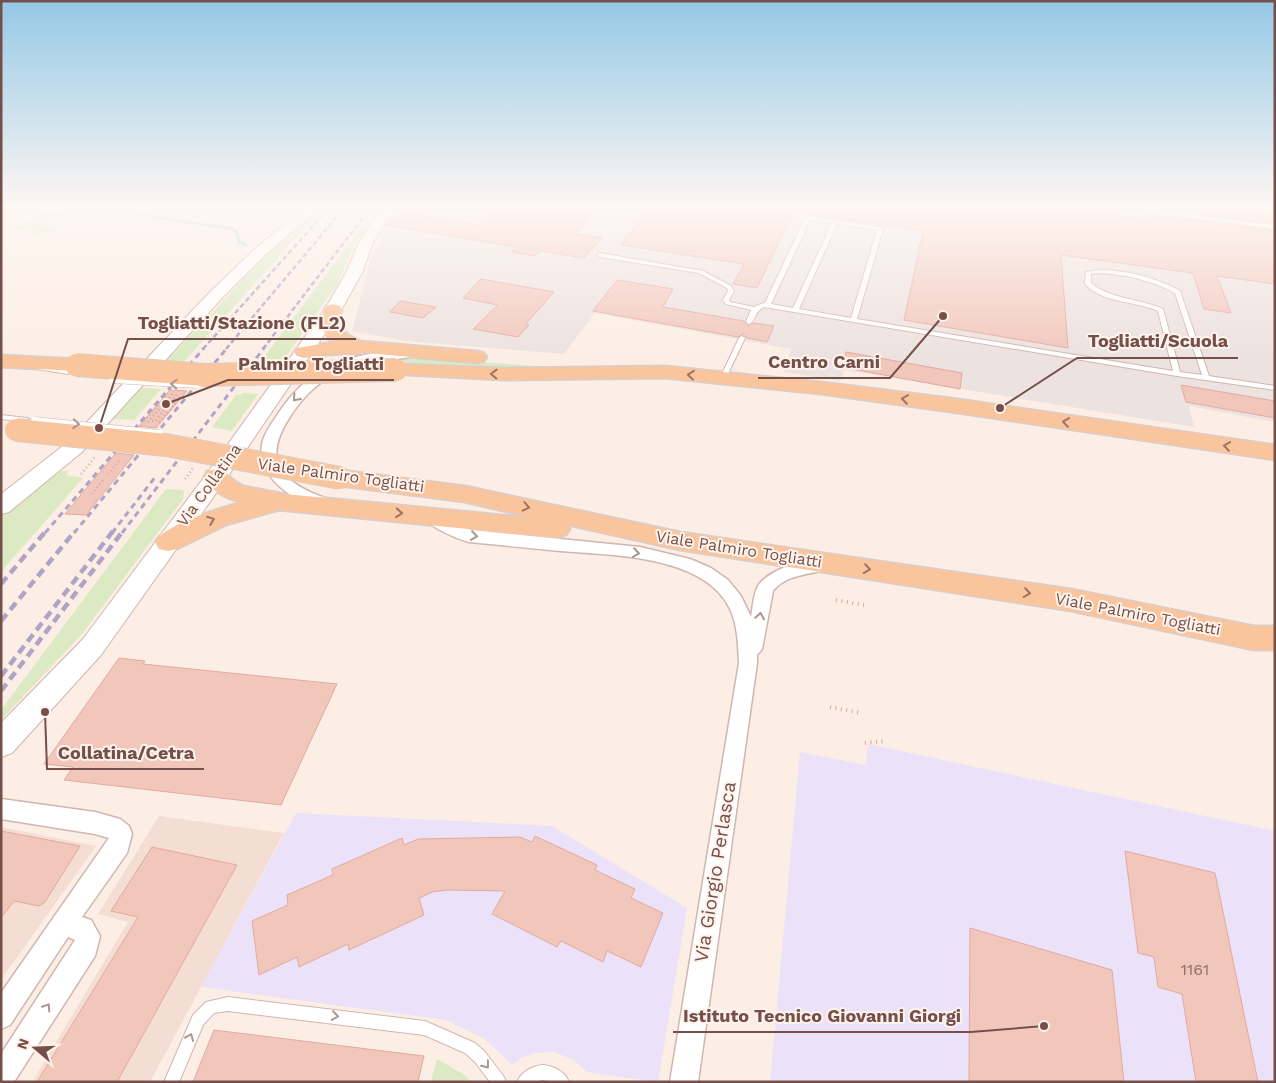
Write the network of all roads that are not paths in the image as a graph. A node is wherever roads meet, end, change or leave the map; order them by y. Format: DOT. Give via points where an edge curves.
graph roads {
  1 [pos="254,258"];
  2 [pos="360,258"];
  3 [pos="615,258"];
  4 [pos="790,258"];
  5 [pos="819,258"];
  6 [pos="872,258"];
  7 [pos="767,306"];
  8 [pos="333,310"];
  9 [pos="755,310"];
  10 [pos="795,310"];
  11 [pos="853,320"];
  12 [pos="749,322"];
  13 [pos="742,338"];
  14 [pos="363,348"];
  15 [pos="304,352"];
  16 [pos="420,352"];
  17 [pos="2,361"];
  18 [pos="74,370"];
  19 [pos="396,370"];
  20 [pos="665,372"];
  21 [pos="274,374"];
  22 [pos="1177,374"];
  23 [pos="106,378"];
  24 [pos="723,378"];
  25 [pos="1206,378"];
  26 [pos="1275,388"];
  27 [pos="11,424"];
  28 [pos="1275,453"];
  29 [pos="220,466"];
  30 [pos="340,478"];
  31 [pos="285,504"];
  32 [pos="1,506"];
  33 [pos="350,509"];
  34 [pos="431,516"];
  35 [pos="680,541"];
  36 [pos="168,542"];
  37 [pos="830,563"];
  38 [pos="1268,639"];
  39 [pos="748,663"];
  40 [pos="1,744"];
  41 [pos="1,809"];
  42 [pos="63,924"];
  43 [pos="1,1016"];
  44 [pos="1,1078"];
  45 [pos="171,1082"];
  46 [pos="499,1082"];
  47 [pos="524,1082"];
  48 [pos="562,1082"];
  49 [pos="684,1082"];
  1 -- 32 [label="street" via="75,448"];
  2 -- 8 [label="street, Via Collatina"];
  3 -- 9 [label="lane" via="701,272 729,287 728,303"];
  4 -- 7 [label="lane"];
  5 -- 10 [label="lane"];
  6 -- 11 [label="lane"];
  7 -- 9 [label="lane"];
  7 -- 10 [label="lane"];
  8 -- 14 [label="main road" via="330,321 336,335"];
  8 -- 15 [label="street, Via Collatina"];
  9 -- 12 [label="lane"];
  10 -- 11 [label="lane"];
  11 -- 22 [label="lane"];
  13 -- 24 [label="lane"];
  14 -- 15 [label="main road" via="324,348"];
  14 -- 16 [label="main road"];
  15 -- 29 [label="street, Via Collatina"];
  16 -- 20 [label="main road"];
  16 -- 33 [label="street, one-way" via="373,357 329,372 295,398 270,438 268,450 272,467 288,487 318,501"];
  17 -- 18 [label="main road"];
  18 -- 21 [label="main road, bridge" via="194,375"];
  20 -- 19 [label="main road, one-way" via="504,374"];
  19 -- 21 [label="main road, bridge"];
  24 -- 20 [label="main road, one-way"];
  21 -- 23 [label="lane, one-way, bridge" via="211,383 176,384"];
  22 -- 25 [label="lane"];
  22 -- 25 [label="lane" via="1161,310 1094,290 1088,284 1088,273 1101,271 1155,280 1178,292"];
  28 -- 24 [label="main road, one-way" via="948,405"];
  25 -- 26 [label="lane"];
  27 -- 29 [label="main road, Viale Palmiro Togliatti, one-way, bridge" via="131,440"];
  29 -- 30 [label="main road, Viale Palmiro Togliatti, bridge"];
  29 -- 31 [label="main road" via="224,485 236,493"];
  29 -- 36 [label="street, Via Collatina"];
  30 -- 35 [label="main road, Viale Palmiro Togliatti, one-way" via="466,494"];
  31 -- 33 [label="main road"];
  36 -- 31 [label="main road, one-way" via="221,516"];
  33 -- 34 [label="main road, one-way"];
  34 -- 35 [label="main road"];
  34 -- 39 [label="street, one-way" via="469,536 643,554 699,570 717,581 734,600 747,631"];
  35 -- 37 [label="main road, Viale Palmiro Togliatti"];
  36 -- 40 [label="street, Via Collatina" via="92,647"];
  37 -- 38 [label="main road, Viale Palmiro Togliatti, one-way" via="1071,600"];
  39 -- 37 [label="street, one-way" via="767,586 786,574"];
  39 -- 49 [label="street, Via Giorgio Perlasca"];
  41 -- 42 [label="street" via="95,823 112,827 121,834 119,845"];
  42 -- 43 [label="street"];
  44 -- 42 [label="street, one-way" via="86,946 88,936 82,929"];
  45 -- 46 [label="lane, one-way" via="198,1020 211,1007 228,1004 425,1028 470,1048"];
  47 -- 48 [label="lane" via="537,1072 546,1072"];
}
